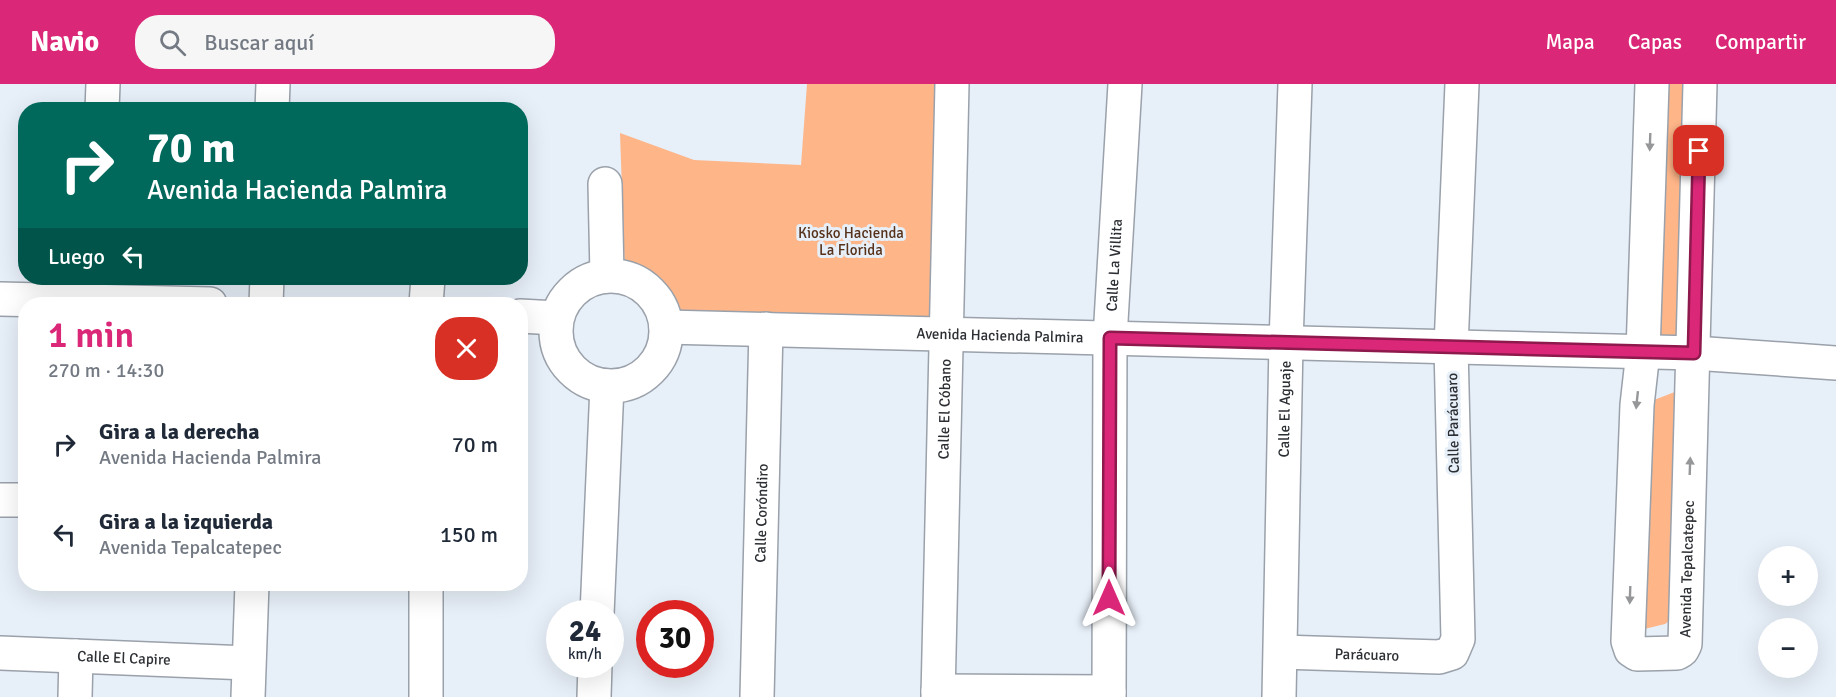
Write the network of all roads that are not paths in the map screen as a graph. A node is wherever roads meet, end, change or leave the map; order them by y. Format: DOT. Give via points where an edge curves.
graph roads {
  1 [pos="103,84"];
  2 [pos="273,84"];
  3 [pos="952,84"];
  4 [pos="1125,84"];
  5 [pos="1295,84"];
  6 [pos="1462,84"];
  7 [pos="1652,84"];
  8 [pos="1700,84"];
  9 [pos="102,102"];
  10 [pos="272,102"];
  11 [pos="605,184"];
  12 [pos="607,275"];
  13 [pos="103,289"];
  14 [pos="18,297"];
  15 [pos="21,297"];
  16 [pos="160,297"];
  17 [pos="0,299"];
  18 [pos="528,316"];
  19 [pos="556,318"];
  20 [pos="666,327"];
  21 [pos="766,329"];
  22 [pos="945,334"];
  23 [pos="1110,338"];
  24 [pos="1287,343"];
  25 [pos="1451,347"];
  26 [pos="1643,352"];
  27 [pos="1694,353"];
  28 [pos="1836,363"];
  29 [pos="607,386"];
  30 [pos="0,500"];
  31 [pos="18,500"];
  32 [pos="252,591"];
  33 [pos="426,591"];
  34 [pos="598,600"];
  35 [pos="1281,652"];
  36 [pos="0,653"];
  37 [pos="1452,653"];
  38 [pos="76,656"];
  39 [pos="248,663"];
  40 [pos="595,678"];
  41 [pos="938,694"];
  42 [pos="1109,695"];
  43 [pos="75,697"];
  44 [pos="248,697"];
  45 [pos="426,697"];
  46 [pos="594,697"];
  47 [pos="757,697"];
  48 [pos="1279,697"];
  1 -- 9 [label="street"];
  2 -- 10 [label="street"];
  3 -- 22 [label="street, Calle El Cóbano"];
  4 -- 23 [label="street, Calle La Villita"];
  5 -- 24 [label="street, Calle El Aguaje"];
  6 -- 25 [label="street, Calle Parácuaro"];
  7 -- 26 [label="street, Avenida Tepalcatepec, one-way"];
  8 -- 27 [label="street, Avenida Tepalcatepec"];
  11 -- 12 [label="street"];
  12 -- 19 [label="street" via="574,288"];
  12 -- 20 [label="street" via="622,276 647,289 660,306"];
  13 -- 15 [label="street"];
  13 -- 16 [label="street"];
  14 -- 17 [label="street"];
  18 -- 19 [label="street"];
  19 -- 29 [label="street" via="561,356 589,382"];
  20 -- 21 [label="street, Avenida Hacienda Palmira"];
  20 -- 29 [label="street" via="664,346 656,363 643,376 626,384"];
  21 -- 22 [label="street, Avenida Hacienda Palmira"];
  21 -- 47 [label="street, Calle Coróndiro"];
  22 -- 23 [label="street, Avenida Hacienda Palmira"];
  22 -- 41 [label="street, Calle El Cóbano"];
  23 -- 24 [label="street, Avenida Hacienda Palmira"];
  23 -- 42 [label="street, Calle La Villita"];
  24 -- 25 [label="street, Avenida Hacienda Palmira"];
  24 -- 35 [label="street, Calle El Aguaje"];
  25 -- 26 [label="street, Avenida Hacienda Palmira"];
  25 -- 37 [label="street, Calle Parácuaro" via="1458,639"];
  26 -- 27 [label="street, Avenida Hacienda Palmira"];
  26 -- 27 [label="street, Avenida Tepalcatepec, one-way" via="1637,405 1628,641 1637,654 1677,653 1685,644"];
  27 -- 28 [label="street, Avenida Hacienda Palmira"];
  29 -- 34 [label="street"];
  30 -- 31 [label="street"];
  32 -- 39 [label="street"];
  33 -- 45 [label="street"];
  35 -- 37 [label="street, Parácuaro" via="1438,657"];
  35 -- 48 [label="street, Calle El Aguaje"];
  36 -- 38 [label="street, Calle El Capire"];
  38 -- 39 [label="street, Calle El Capire"];
  38 -- 43 [label="street"];
  39 -- 44 [label="street"];
  40 -- 46 [label="street"];
  41 -- 42 [label="street"];
}
